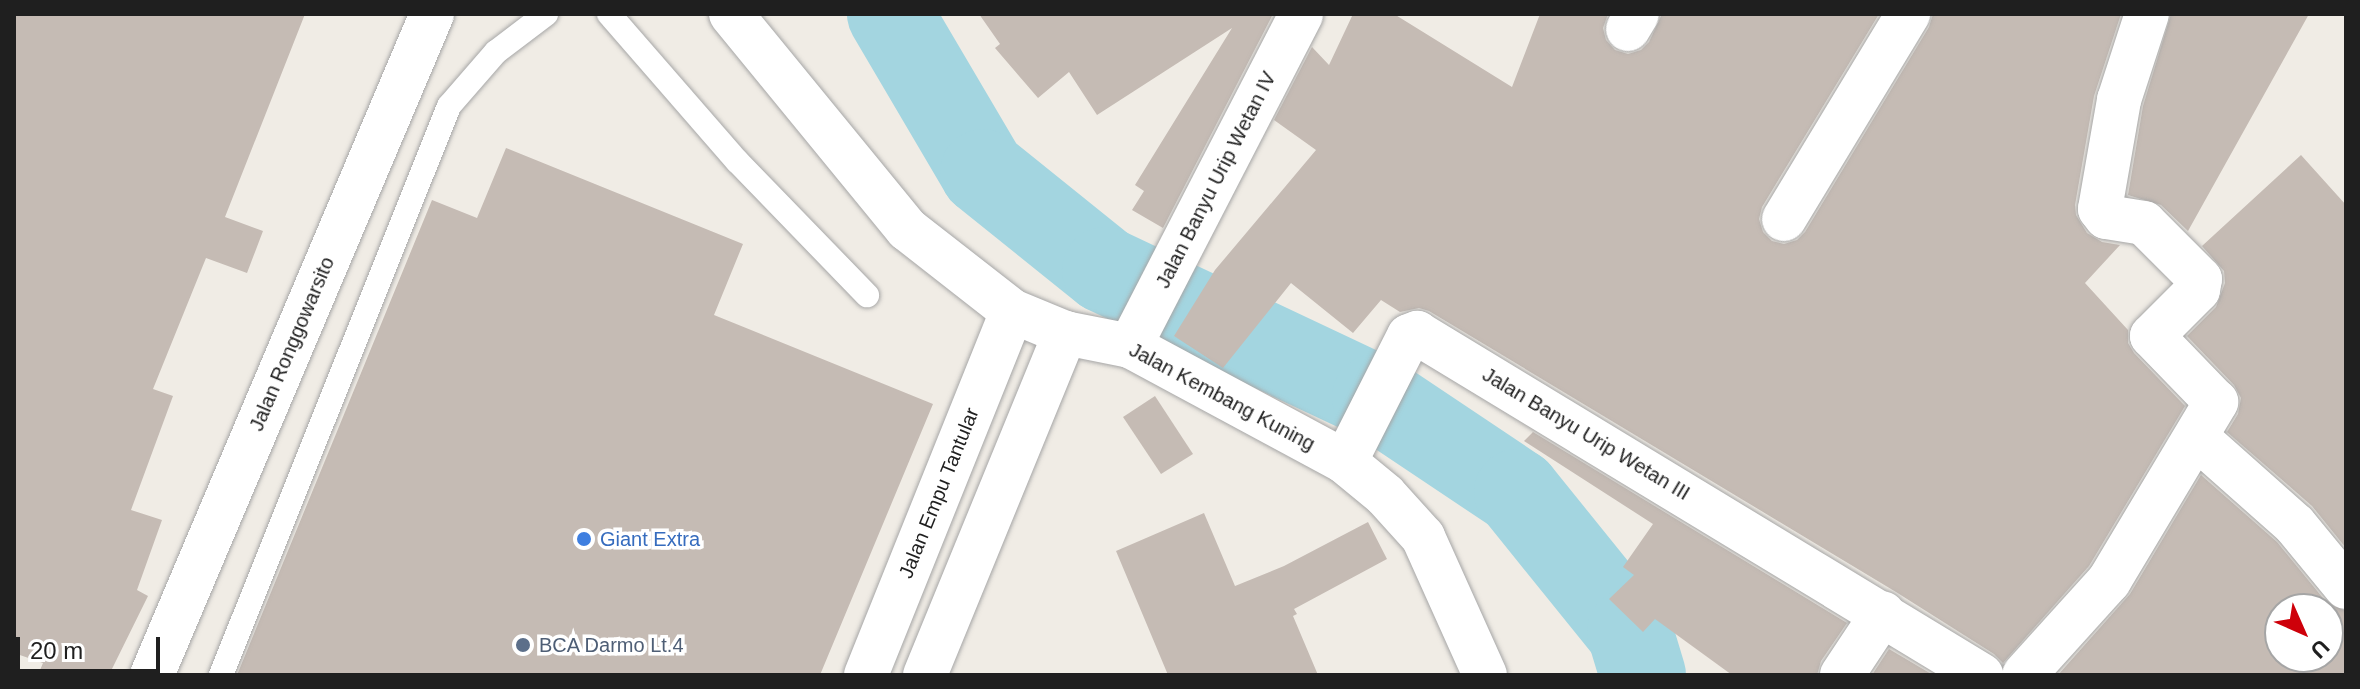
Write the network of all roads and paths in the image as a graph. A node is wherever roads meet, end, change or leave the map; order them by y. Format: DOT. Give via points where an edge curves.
graph roads {
  1 [pos="432,14"];
  2 [pos="546,14"];
  3 [pos="609,14"];
  4 [pos="1301,14"];
  5 [pos="1908,14"];
  6 [pos="2142,15"];
  7 [pos="740,18"];
  8 [pos="1784,219"];
  9 [pos="867,295"];
  10 [pos="1012,311"];
  11 [pos="1065,333"];
  12 [pos="1130,346"];
  13 [pos="2196,437"];
  14 [pos="1345,462"];
  15 [pos="2346,587"];
  16 [pos="1883,613"];
  17 [pos="152,675"];
  18 [pos="221,675"];
  19 [pos="866,675"];
  20 [pos="925,675"];
  21 [pos="1485,675"];
  22 [pos="1842,675"];
  23 [pos="1981,675"];
  24 [pos="2024,675"];
  1 -- 17 [label="street, Jalan Ronggowarsito"];
  2 -- 18 [label="lane" via="496,52 449,106"];
  3 -- 9 [label="lane" via="737,161"];
  4 -- 12 [label="street, Jalan Banyu Urip Wetan IV"];
  5 -- 8 [label="street"];
  6 -- 13 [label="street" via="2119,100 2100,209 2106,217 2144,223 2200,279 2198,290 2152,336 2216,402"];
  7 -- 10 [label="street, Jalan Kembang Kuning" via="907,229"];
  10 -- 11 [label="street, Jalan Kembang Kuning"];
  10 -- 19 [label="street, Jalan Empu Tantular"];
  11 -- 12 [label="street, Jalan Kembang Kuning"];
  11 -- 20 [label="street"];
  12 -- 14 [label="street, Jalan Kembang Kuning"];
  13 -- 15 [label="street" via="2295,525"];
  13 -- 24 [label="street" via="2109,581"];
  14 -- 16 [label="street, Jalan Banyu Urip Wetan III" via="1409,336 1417,333"];
  14 -- 21 [label="street, Jalan Kembang Kuning" via="1423,537"];
  16 -- 22 [label="street"];
  16 -- 23 [label="street, Jalan Banyu Urip Wetan III"];
}
